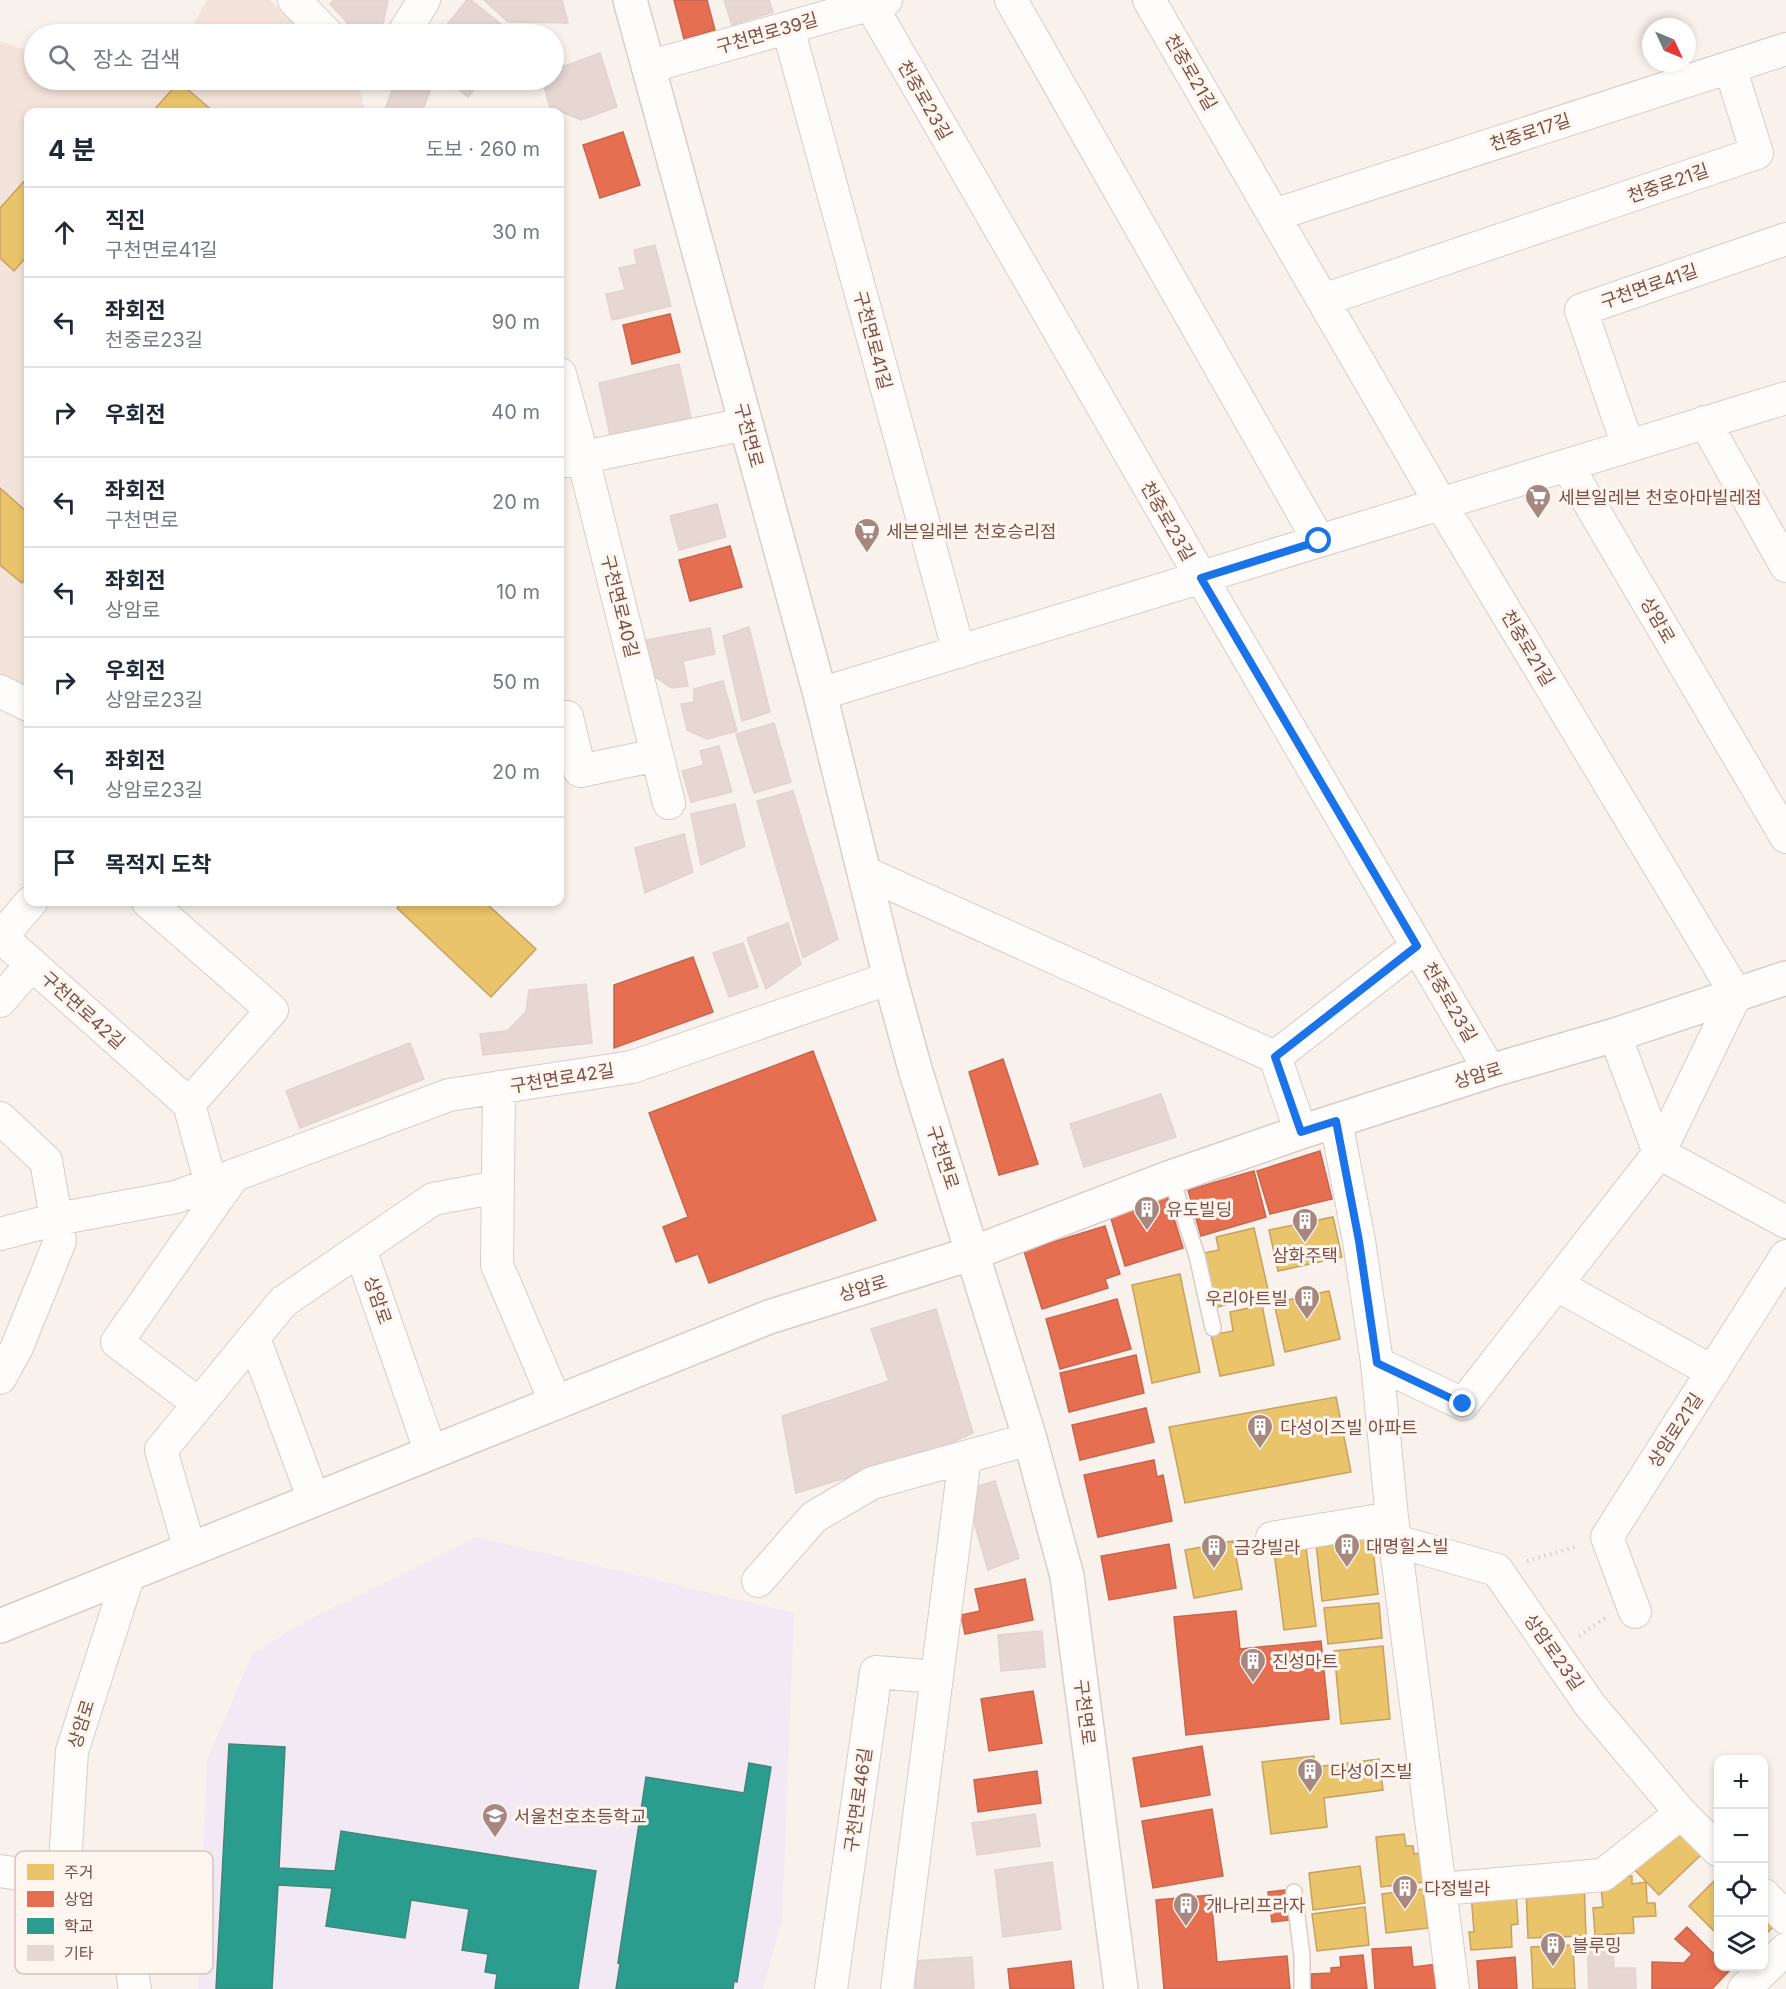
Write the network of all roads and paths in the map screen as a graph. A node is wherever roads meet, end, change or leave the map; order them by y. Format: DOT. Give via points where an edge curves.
graph roads {
  1 [pos="294,0"];
  2 [pos="424,0"];
  3 [pos="630,0"];
  4 [pos="1011,0"];
  5 [pos="1149,0"];
  6 [pos="875,2"];
  7 [pos="317,24"];
  8 [pos="409,24"];
  9 [pos="788,28"];
  10 [pos="1786,49"];
  11 [pos="648,67"];
  12 [pos="1730,67"];
  13 [pos="1274,215"];
  14 [pos="1786,239"];
  15 [pos="1323,300"];
  16 [pos="1786,398"];
  17 [pos="564,405"];
  18 [pos="1705,422"];
  19 [pos="746,424"];
  20 [pos="1628,446"];
  21 [pos="571,460"];
  22 [pos="1567,465"];
  23 [pos="1441,504"];
  24 [pos="1319,541"];
  25 [pos="1786,566"];
  26 [pos="1201,578"];
  27 [pos="959,652"];
  28 [pos="0,691"];
  29 [pos="820,694"];
  30 [pos="24,703"];
  31 [pos="564,718"];
  32 [pos="657,755"];
  33 [pos="669,803"];
  34 [pos="1786,837"];
  35 [pos="864,872"];
  36 [pos="28,906"];
  37 [pos="153,906"];
  38 [pos="1417,946"];
  39 [pos="32,964"];
  40 [pos="890,978"];
  41 [pos="1786,978"];
  42 [pos="1736,994"];
  43 [pos="0,1001"];
  44 [pos="1615,1035"];
  45 [pos="1275,1057"];
  46 [pos="1490,1071"];
  47 [pos="499,1088"];
  48 [pos="189,1104"];
  49 [pos="0,1118"];
  50 [pos="1336,1121"];
  51 [pos="1301,1132"];
  52 [pos="1659,1153"];
  53 [pos="1171,1177"];
  54 [pos="222,1179"];
  55 [pos="498,1187"];
  56 [pos="57,1220"];
  57 [pos="1786,1222"];
  58 [pos="0,1234"];
  59 [pos="360,1249"];
  60 [pos="973,1253"];
  61 [pos="1786,1256"];
  62 [pos="1557,1285"];
  63 [pos="1213,1328"];
  64 [pos="254,1338"];
  65 [pos="1377,1363"];
  66 [pos="1713,1372"];
  67 [pos="0,1378"];
  68 [pos="556,1403"];
  69 [pos="199,1404"];
  70 [pos="1030,1439"];
  71 [pos="432,1453"];
  72 [pos="965,1457"];
  73 [pos="314,1500"];
  74 [pos="1394,1529"];
  75 [pos="1607,1537"];
  76 [pos="1272,1538"];
  77 [pos="190,1550"];
  78 [pos="1497,1570"];
  79 [pos="129,1574"];
  80 [pos="758,1581"];
  81 [pos="1633,1606"];
  82 [pos="0,1626"];
  83 [pos="1554,1653"];
  84 [pos="937,1677"];
  85 [pos="1681,1813"];
  86 [pos="1714,1845"];
  87 [pos="66,1851"];
  88 [pos="0,1871"];
  89 [pos="15,1873"];
  90 [pos="1441,1889"];
  91 [pos="1294,1892"];
  92 [pos="1768,1899"];
  93 [pos="1786,1918"];
  94 [pos="1786,1949"];
  95 [pos="132,1974"];
  96 [pos="135,1989"];
  97 [pos="831,1989"];
  98 [pos="897,1989"];
  99 [pos="1121,1989"];
  100 [pos="1302,1989"];
  101 [pos="1453,1989"];
  102 [pos="1744,1989"];
  1 -- 7 [label="street"];
  2 -- 8 [label="street"];
  3 -- 11 [label="main road, 구천면로"];
  4 -- 24 [label="street"];
  5 -- 13 [label="street, 천중로21길"];
  6 -- 9 [label="street, 구천면로39길"];
  6 -- 26 [label="street, 천중로23길"];
  9 -- 11 [label="street, 구천면로39길"];
  9 -- 27 [label="street, 구천면로41길"];
  10 -- 12 [label="street, 천중로17길"];
  11 -- 19 [label="main road, 구천면로"];
  12 -- 13 [label="street, 천중로17길"];
  12 -- 15 [label="street, 천중로21길" via="1757,153"];
  13 -- 15 [label="street, 천중로21길"];
  14 -- 20 [label="street, 구천면로41길" via="1581,310"];
  15 -- 23 [label="street, 천중로21길"];
  16 -- 18 [label="street"];
  17 -- 21 [label="street, 구천면로40길"];
  18 -- 20 [label="street"];
  18 -- 25 [label="street"];
  19 -- 21 [label="street"];
  19 -- 29 [label="main road, 구천면로"];
  20 -- 22 [label="street"];
  21 -- 32 [label="street, 구천면로40길"];
  22 -- 23 [label="street"];
  22 -- 34 [label="street, 상암로"];
  23 -- 24 [label="street"];
  23 -- 42 [label="street, 천중로21길"];
  24 -- 26 [label="street"];
  26 -- 27 [label="street"];
  26 -- 38 [label="street, 천중로23길"];
  27 -- 29 [label="street"];
  28 -- 30 [label="street"];
  29 -- 35 [label="main road, 구천면로"];
  31 -- 32 [label="street" via="567,717 580,771"];
  32 -- 33 [label="street, 구천면로40길"];
  35 -- 40 [label="main road, 구천면로"];
  35 -- 45 [label="street"];
  36 -- 39 [label="street, 구천면로42길" via="1,937"];
  37 -- 48 [label="street" via="272,1010"];
  38 -- 45 [label="street"];
  38 -- 46 [label="street, 천중로23길"];
  39 -- 43 [label="street, 구천면로42길"];
  39 -- 48 [label="street, 구천면로42길"];
  40 -- 47 [label="street, 구천면로42길" via="632,1067"];
  40 -- 60 [label="main road, 구천면로"];
  41 -- 42 [label="main road, 상암로"];
  42 -- 44 [label="main road, 상암로"];
  42 -- 52 [label="street"];
  44 -- 46 [label="main road, 상암로"];
  44 -- 52 [label="street"];
  45 -- 51 [label="street"];
  46 -- 50 [label="main road, 상암로"];
  47 -- 54 [label="street, 구천면로42길" via="449,1095"];
  47 -- 55 [label="street"];
  48 -- 54 [label="street"];
  49 -- 56 [label="street" via="46,1161"];
  50 -- 51 [label="main road, 상암로"];
  50 -- 65 [label="street"];
  51 -- 53 [label="main road, 상암로"];
  52 -- 57 [label="street"];
  52 -- 62 [label="street"];
  53 -- 60 [label="main road, 상암로"];
  53 -- 63 [label="lane" via="1197,1256"];
  54 -- 56 [label="street, 구천면로42길" via="176,1197"];
  54 -- 69 [label="street" via="117,1342"];
  55 -- 59 [label="street, 상암로" via="433,1199"];
  55 -- 68 [label="street" via="497,1265"];
  56 -- 58 [label="street, 구천면로42길"];
  56 -- 67 [label="street" via="60,1241 17,1347"];
  59 -- 64 [label="street, 상암로" via="283,1302"];
  59 -- 71 [label="street, 상암로"];
  60 -- 68 [label="main road, 상암로" via="769,1317"];
  60 -- 70 [label="main road, 구천면로"];
  61 -- 66 [label="street, 상암로21길"];
  62 -- 65 [label="street" via="1463,1404"];
  62 -- 66 [label="street"];
  64 -- 69 [label="street, 상암로"];
  64 -- 73 [label="street"];
  65 -- 74 [label="street"];
  66 -- 75 [label="street, 상암로21길"];
  68 -- 71 [label="main road, 상암로"];
  69 -- 77 [label="street, 상암로" via="161,1450"];
  70 -- 72 [label="street"];
  70 -- 99 [label="main road, 구천면로" via="1067,1576"];
  71 -- 73 [label="main road, 상암로"];
  72 -- 80 [label="street" via="872,1483 814,1517"];
  72 -- 84 [label="street"];
  73 -- 77 [label="main road, 상암로"];
  74 -- 76 [label="street"];
  74 -- 78 [label="street"];
  74 -- 90 [label="street"];
  75 -- 78 [label="path"];
  75 -- 81 [label="street"];
  77 -- 79 [label="main road, 상암로"];
  78 -- 83 [label="street, 상암로23길"];
  79 -- 82 [label="main road, 상암로"];
  79 -- 87 [label="street, 상암로" via="72,1751"];
  81 -- 83 [label="path"];
  83 -- 85 [label="street, 상암로23길" via="1590,1705"];
  84 -- 97 [label="street, 구천면로46길" via="876,1672"];
  84 -- 98 [label="street"];
  85 -- 86 [label="street, 상암로23길"];
  85 -- 90 [label="street" via="1603,1875"];
  88 -- 89 [label="street"];
  90 -- 101 [label="street"];
  91 -- 100 [label="lane"];
  92 -- 93 [label="street"];
  94 -- 102 [label="street"];
  95 -- 96 [label="street"];
}
